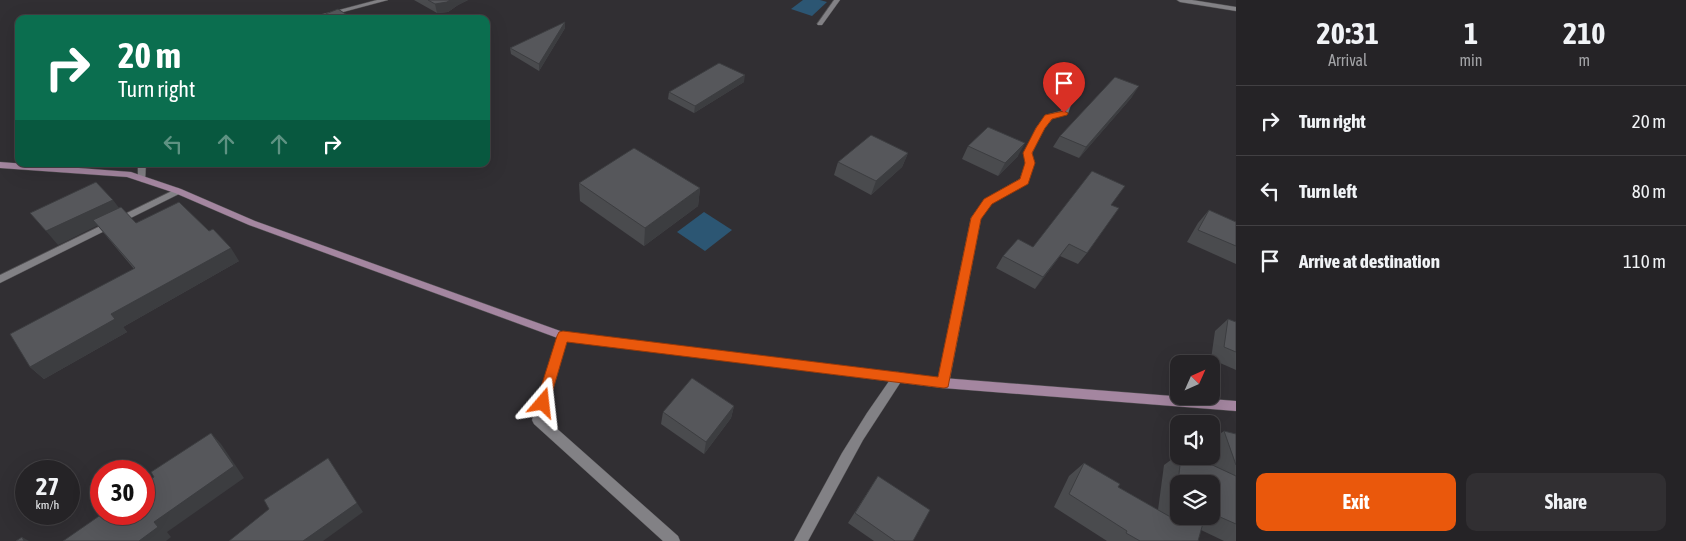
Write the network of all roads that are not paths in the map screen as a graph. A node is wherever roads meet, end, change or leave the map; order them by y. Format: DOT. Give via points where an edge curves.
graph roads {
  1 [pos="385,0"];
  2 [pos="837,0"];
  3 [pos="1180,0"];
  4 [pos="1236,9"];
  5 [pos="324,15"];
  6 [pos="820,24"];
  7 [pos="1066,92"];
  8 [pos="0,165"];
  9 [pos="15,166"];
  10 [pos="28,167"];
  11 [pos="142,167"];
  12 [pos="142,179"];
  13 [pos="178,191"];
  14 [pos="0,279"];
  15 [pos="563,336"];
  16 [pos="898,377"];
  17 [pos="944,383"];
  18 [pos="1236,406"];
  19 [pos="673,541"];
  20 [pos="802,541"];
  1 -- 5 [label="street"];
  2 -- 6 [label="street"];
  3 -- 4 [label="street"];
  7 -- 17 [label="street" via="1069,99 1064,113 1049,117 1028,153 1030,163 1024,181 988,202 976,218"];
  8 -- 9 [label="main road"];
  10 -- 12 [label="main road" via="128,174"];
  11 -- 12 [label="street"];
  12 -- 13 [label="main road"];
  13 -- 14 [label="street"];
  13 -- 15 [label="main road" via="252,223"];
  15 -- 16 [label="main road"];
  15 -- 19 [label="street" via="538,420"];
  16 -- 17 [label="main road"];
  16 -- 20 [label="street" via="878,403 832,480"];
  17 -- 18 [label="main road"];
}
